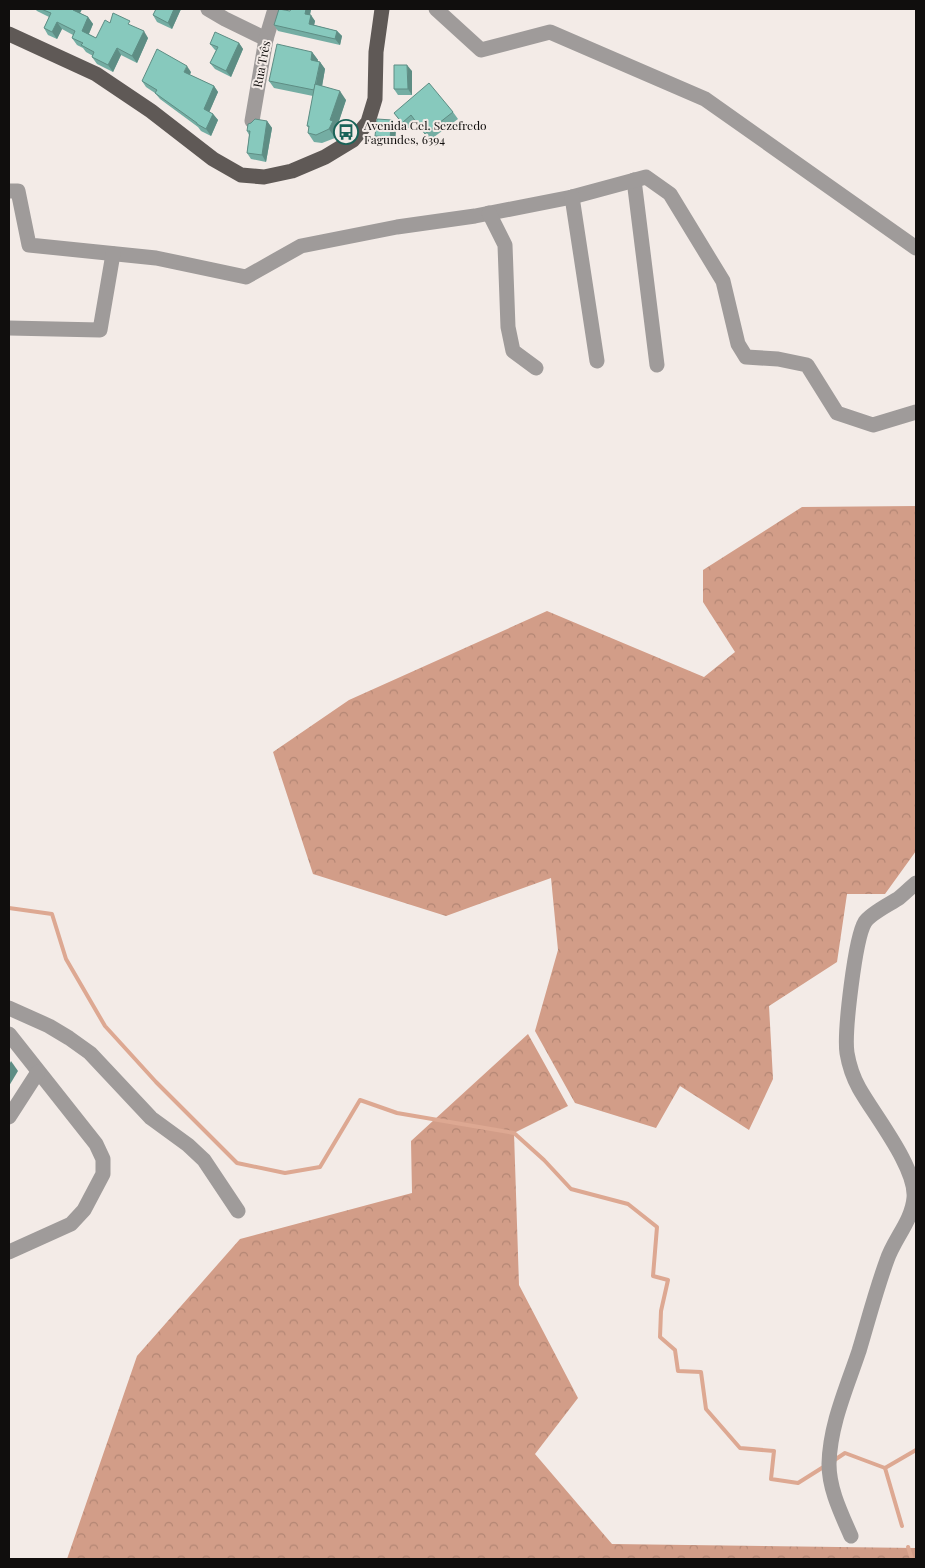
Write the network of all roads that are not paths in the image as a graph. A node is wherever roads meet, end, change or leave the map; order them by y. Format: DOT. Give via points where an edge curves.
graph roads {
  1 [pos="208,9"];
  2 [pos="275,9"];
  3 [pos="382,9"];
  4 [pos="436,9"];
  5 [pos="9,34"];
  6 [pos="266,39"];
  7 [pos="252,121"];
  8 [pos="634,180"];
  9 [pos="9,191"];
  10 [pos="572,197"];
  11 [pos="489,213"];
  12 [pos="916,248"];
  13 [pos="113,254"];
  14 [pos="9,328"];
  15 [pos="597,361"];
  16 [pos="657,365"];
  17 [pos="536,368"];
  18 [pos="916,412"];
  19 [pos="916,883"];
  20 [pos="9,1008"];
  21 [pos="9,1034"];
  22 [pos="38,1072"];
  23 [pos="9,1117"];
  24 [pos="914,1183"];
  25 [pos="238,1211"];
  26 [pos="9,1252"];
  27 [pos="850,1536"];
  1 -- 6 [label="street"];
  2 -- 6 [label="street, Rua Três"];
  3 -- 5 [label="main road" via="376,52 375,100 368,122 353,140 325,156 264,177 241,175 227,168 96,74"];
  4 -- 12 [label="street" via="480,50 550,32 704,99"];
  6 -- 7 [label="street, Rua Três"];
  8 -- 10 [label="street"];
  8 -- 16 [label="street"];
  8 -- 18 [label="street" via="646,177 670,194 723,280 738,344 746,357 807,365 837,413 873,425"];
  9 -- 13 [label="street" via="18,191 29,245"];
  10 -- 11 [label="street"];
  10 -- 15 [label="street"];
  11 -- 13 [label="street" via="301,246 246,277 156,258"];
  11 -- 17 [label="street" via="505,245 508,327 513,351"];
  13 -- 14 [label="street" via="100,330"];
  19 -- 24 [label="street" via="865,922 853,976 846,1043 852,1074 891,1137"];
  20 -- 25 [label="street" via="49,1026 90,1053 151,1118 204,1160"];
  21 -- 22 [label="street"];
  22 -- 23 [label="street"];
  22 -- 26 [label="street" via="96,1144 103,1159 103,1174 84,1210 71,1224"];
  24 -- 27 [label="street" via="910,1215 887,1259 843,1394 832,1442 832,1488"];
}
